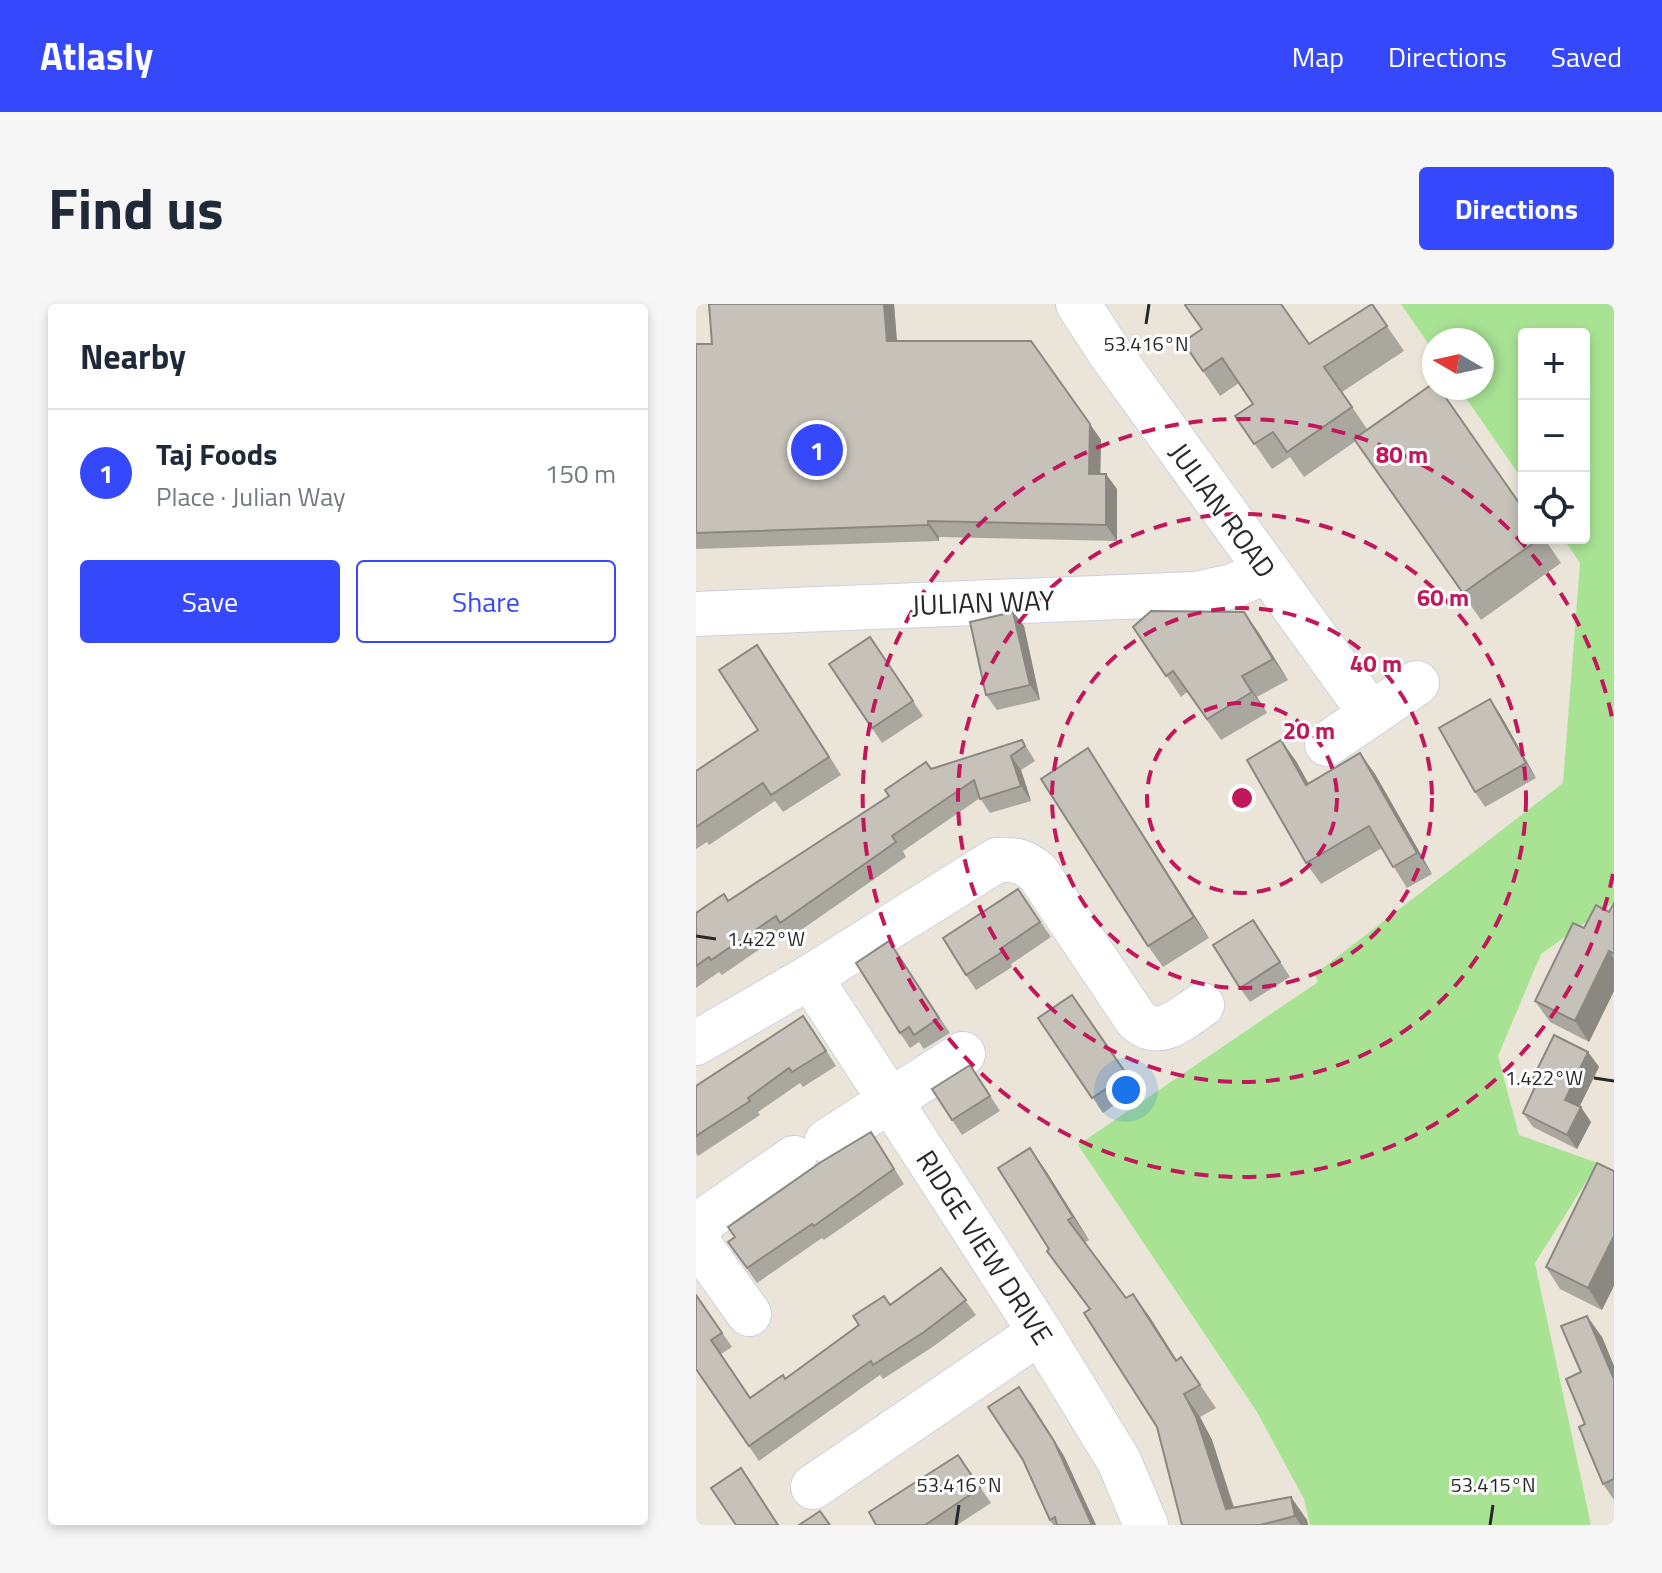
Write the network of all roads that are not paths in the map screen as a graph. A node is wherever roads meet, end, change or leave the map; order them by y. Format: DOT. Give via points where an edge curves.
graph roads {
  1 [pos="1078,304"];
  2 [pos="1267,571"];
  3 [pos="696,614"];
  4 [pos="1417,683"];
  5 [pos="1371,714"];
  6 [pos="1327,744"];
  7 [pos="810,977"];
  8 [pos="1202,1005"];
  9 [pos="696,1043"];
  10 [pos="963,1054"];
  11 [pos="890,1100"];
  12 [pos="699,1218"];
  13 [pos="749,1314"];
  14 [pos="1040,1332"];
  15 [pos="813,1487"];
  16 [pos="1146,1525"];
  1 -- 2 [label="street, JULIAN ROAD"];
  2 -- 3 [label="street, JULIAN WAY" via="1196,594"];
  2 -- 5 [label="street, JULIAN ROAD"];
  4 -- 5 [label="street"];
  5 -- 6 [label="street"];
  7 -- 8 [label="street" via="997,860 1013,859 1038,873 1144,1027 1166,1029"];
  7 -- 9 [label="street"];
  7 -- 11 [label="street, RIDGE VIEW DRIVE"];
  10 -- 11 [label="street"];
  11 -- 12 [label="street"];
  11 -- 14 [label="street, RIDGE VIEW DRIVE"];
  12 -- 13 [label="street" via="701,1247"];
  14 -- 15 [label="street"];
  14 -- 16 [label="street, RIDGE VIEW DRIVE" via="1119,1461"];
}
